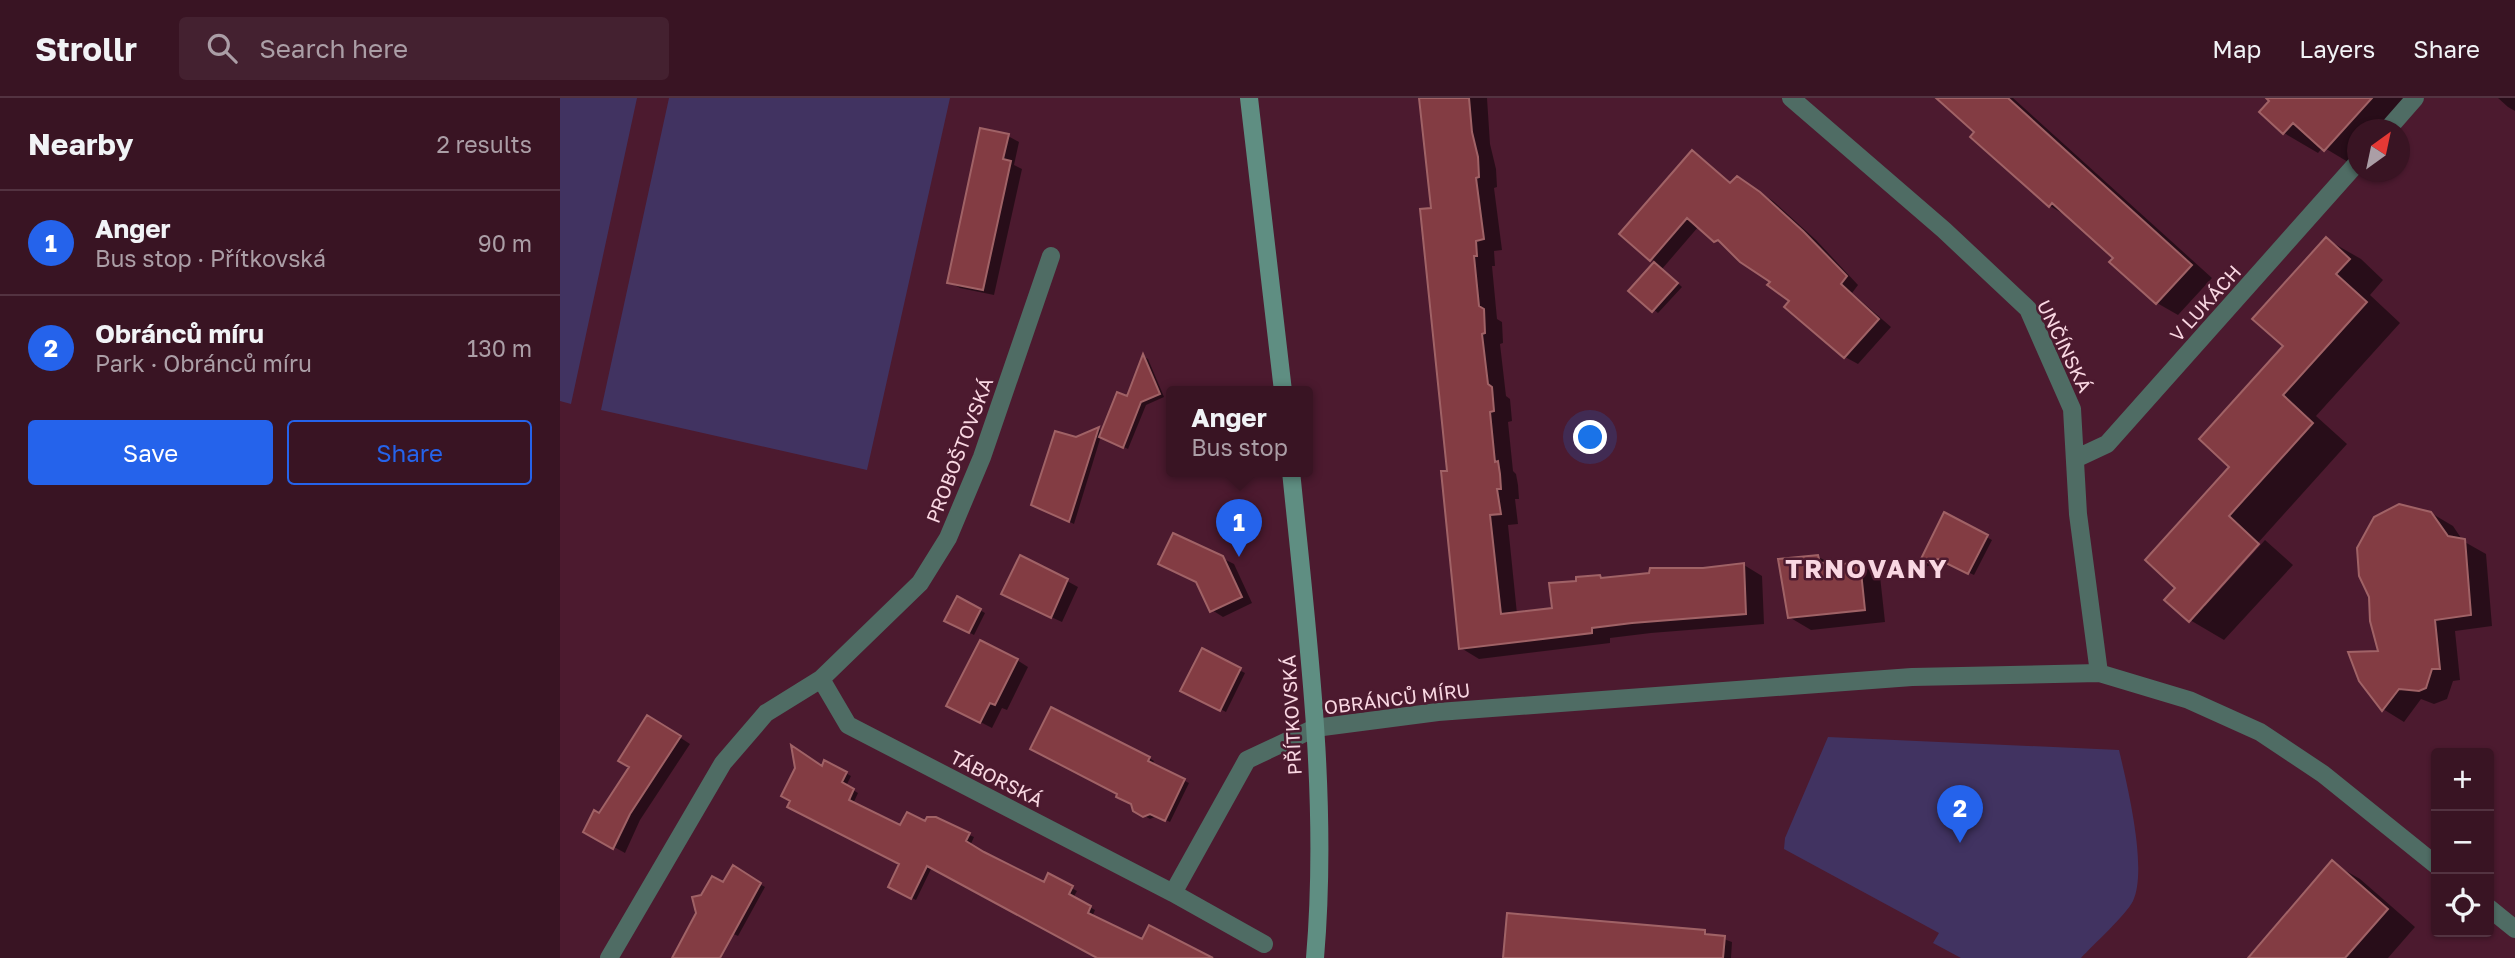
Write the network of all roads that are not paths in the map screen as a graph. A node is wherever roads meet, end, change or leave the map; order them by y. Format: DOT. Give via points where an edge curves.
graph roads {
  1 [pos="1249,98"];
  2 [pos="1791,98"];
  3 [pos="2415,98"];
  4 [pos="2397,119"];
  5 [pos="2347,173"];
  6 [pos="1051,256"];
  7 [pos="1282,386"];
  8 [pos="2075,459"];
  9 [pos="1292,477"];
  10 [pos="2099,673"];
  11 [pos="821,679"];
  12 [pos="1315,729"];
  13 [pos="2431,861"];
  14 [pos="1173,892"];
  15 [pos="2494,912"];
  16 [pos="2515,929"];
  17 [pos="1264,944"];
  18 [pos="609,958"];
  19 [pos="1315,958"];
  1 -- 7 [label="street"];
  2 -- 8 [label="street, UNČÍNSKÁ" via="2028,309 2072,409"];
  3 -- 4 [label="street"];
  5 -- 8 [label="street, V LUKÁCH" via="2107,444"];
  6 -- 11 [label="street, PROBOŠTOVSKÁ" via="982,457 948,538 920,583"];
  8 -- 10 [label="street, UNČÍNSKÁ"];
  9 -- 12 [label="street, PŘÍTKOVSKÁ"];
  10 -- 12 [label="street, OBRÁNCŮ MÍRU" via="1912,677 1438,712"];
  10 -- 13 [label="street, OBRÁNCŮ MÍRU" via="2189,700 2260,732 2323,774"];
  11 -- 14 [label="street, TÁBORSKÁ" via="848,725"];
  11 -- 18 [label="street, PROBOŠTOVSKÁ" via="766,713 739,740"];
  12 -- 14 [label="street" via="1247,760"];
  12 -- 19 [label="street, PŘÍTKOVSKÁ" via="1319,856"];
  14 -- 17 [label="street, TÁBORSKÁ"];
  15 -- 16 [label="street"];
}
